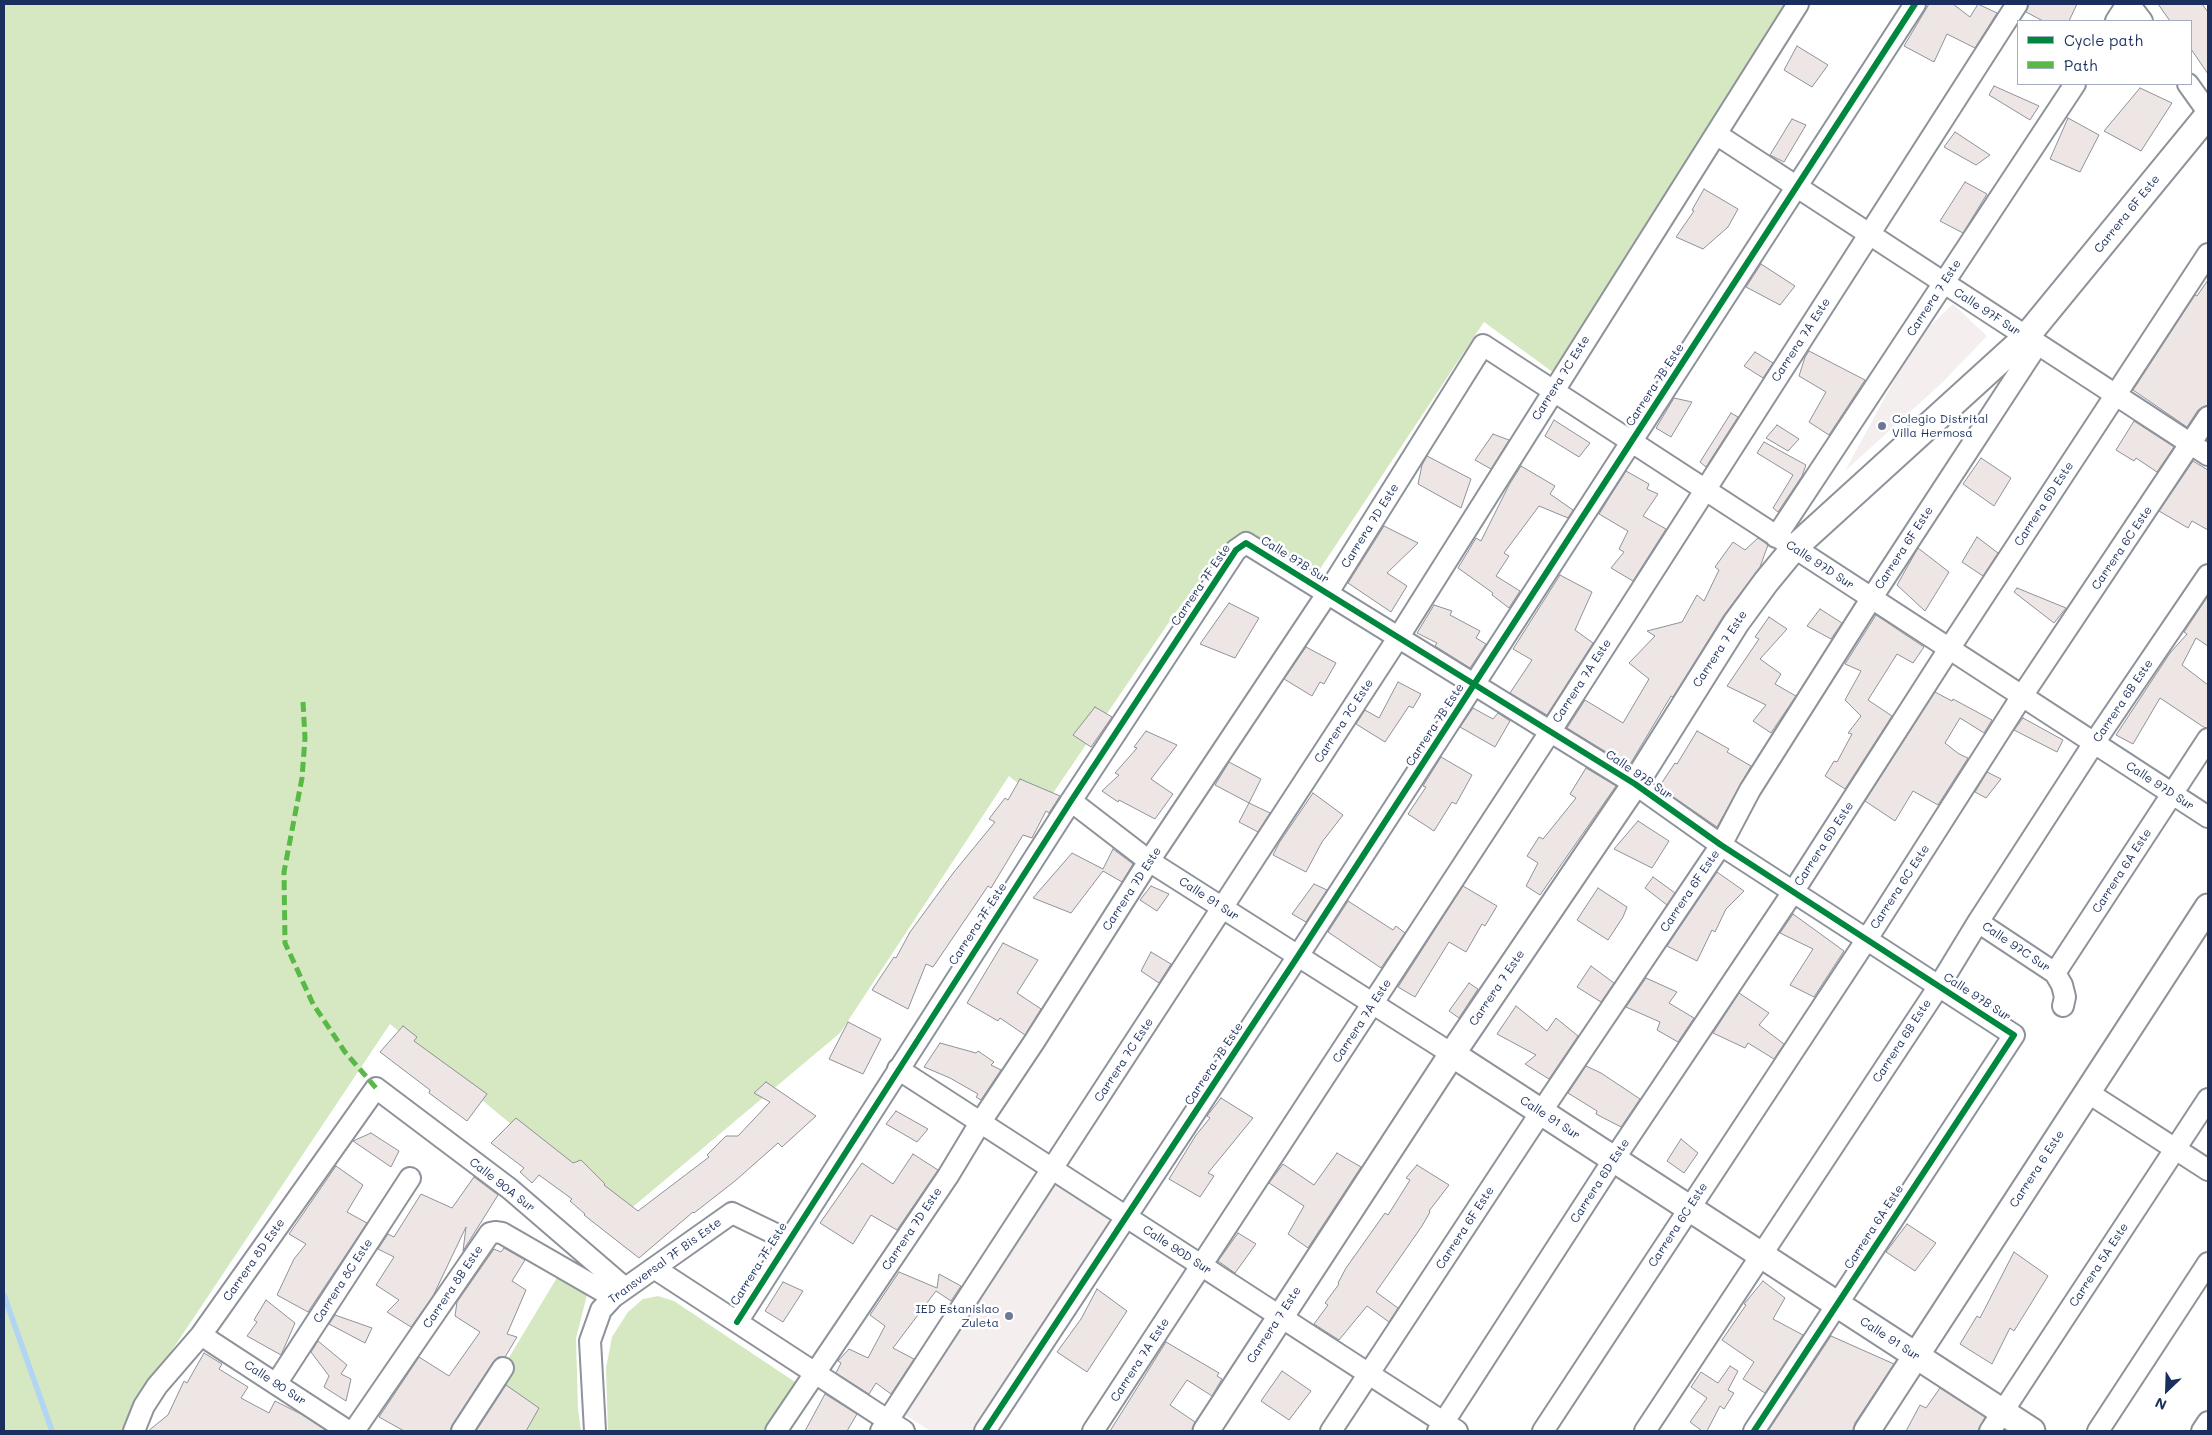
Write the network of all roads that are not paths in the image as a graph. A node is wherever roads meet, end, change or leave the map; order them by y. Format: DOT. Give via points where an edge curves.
graph roads {
  1 [pos="1798,4"];
  2 [pos="1915,4"];
  3 [pos="2017,4"];
  4 [pos="2128,4"];
  5 [pos="2117,20"];
  6 [pos="2141,20"];
  7 [pos="2074,85"];
  8 [pos="2189,85"];
  9 [pos="2208,113"];
  10 [pos="1716,134"];
  11 [pos="1797,186"];
  12 [pos="1869,234"];
  13 [pos="2208,254"];
  14 [pos="1943,283"];
  15 [pos="2032,341"];
  16 [pos="1483,345"];
  17 [pos="1553,390"];
  18 [pos="2115,395"];
  19 [pos="2208,417"];
  20 [pos="1631,442"];
  21 [pos="2191,444"];
  22 [pos="2208,455"];
  23 [pos="1704,490"];
  24 [pos="1785,542"];
  25 [pos="1246,543"];
  26 [pos="2208,575"];
  27 [pos="1328,594"];
  28 [pos="1871,599"];
  29 [pos="1398,638"];
  30 [pos="1949,649"];
  31 [pos="1475,685"];
  32 [pos="2022,696"];
  33 [pos="1550,732"];
  34 [pos="2208,740"];
  35 [pos="2094,743"];
  36 [pos="1635,784"];
  37 [pos="2172,794"];
  38 [pos="1071,801"];
  39 [pos="2208,817"];
  40 [pos="1721,845"];
  41 [pos="1149,861"];
  42 [pos="1793,892"];
  43 [pos="2208,907"];
  44 [pos="1223,908"];
  45 [pos="1978,922"];
  46 [pos="1867,939"];
  47 [pos="1298,956"];
  48 [pos="2054,973"];
  49 [pos="1939,986"];
  50 [pos="1374,1004"];
  51 [pos="2063,1006"];
  52 [pos="2014,1034"];
  53 [pos="1452,1054"];
  54 [pos="898,1069"];
  55 [pos="376,1088"];
  56 [pos="2087,1092"];
  57 [pos="2208,1099"];
  58 [pos="1541,1112"];
  59 [pos="980,1123"];
  60 [pos="2176,1149"];
  61 [pos="1614,1159"];
  62 [pos="1052,1169"];
  63 [pos="2208,1170"];
  64 [pos="410,1178"];
  65 [pos="1689,1208"];
  66 [pos="1126,1217"];
  67 [pos="788,1240"];
  68 [pos="1761,1255"];
  69 [pos="2208,1263"];
  70 [pos="1202,1266"];
  71 [pos="654,1268"];
  72 [pos="619,1292"];
  73 [pos="1836,1304"];
  74 [pos="1279,1317"];
  75 [pos="737,1322"];
  76 [pos="201,1335"];
  77 [pos="1916,1356"];
  78 [pos="503,1368"];
  79 [pos="814,1373"];
  80 [pos="1369,1374"];
  81 [pos="276,1384"];
  82 [pos="1996,1422"];
  83 [pos="2208,1422"];
  84 [pos="891,1428"];
  85 [pos="1446,1428"];
  86 [pos="134,1431"];
  87 [pos="348,1431"];
  88 [pos="354,1431"];
  89 [pos="462,1431"];
  90 [pos="595,1431"];
  91 [pos="776,1431"];
  92 [pos="986,1431"];
  93 [pos="1093,1431"];
  94 [pos="1206,1431"];
  95 [pos="1331,1431"];
  96 [pos="1543,1431"];
  97 [pos="1645,1431"];
  98 [pos="1754,1431"];
  99 [pos="1867,1431"];
  100 [pos="2032,1431"];
  101 [pos="2098,1431"];
  102 [pos="2202,1431"];
  1 -- 10 [label="street, Carrera 7C Este"];
  2 -- 11 [label="street, Carrera 7B Este"];
  3 -- 12 [label="street, Carrera 7A Este"];
  4 -- 5 [label="street"];
  4 -- 6 [label="street"];
  7 -- 14 [label="street, Carrera 7 Este"];
  8 -- 9 [label="street"];
  9 -- 15 [label="street, Carrera 6F Este"];
  10 -- 11 [label="street, Calle 97F Sur"];
  10 -- 17 [label="street, Carrera 7C Este"];
  11 -- 12 [label="street, Calle 97F Sur"];
  11 -- 20 [label="street, Carrera 7B Este"];
  12 -- 14 [label="street, Calle 97F Sur"];
  12 -- 23 [label="street, Carrera 7A Este"];
  13 -- 18 [label="street, Carrera 6D Este"];
  14 -- 15 [label="street, Calle 97F Sur"];
  14 -- 24 [label="street, Carrera 7 Este"];
  15 -- 18 [label="street, Calle 97F Sur"];
  15 -- 24 [label="street"];
  15 -- 28 [label="street, Carrera 6F Este"];
  16 -- 17 [label="street, Calle 97D Sur"];
  16 -- 27 [label="street, Carrera 7D Este"];
  17 -- 20 [label="street, Calle 97D Sur"];
  17 -- 29 [label="street, Carrera 7C Este"];
  18 -- 21 [label="street, Calle 97F Sur"];
  18 -- 30 [label="street, Carrera 6D Este"];
  19 -- 21 [label="street, Carrera 6C Este"];
  20 -- 23 [label="street, Calle 97D Sur"];
  20 -- 31 [label="street, Carrera 7B Este"];
  21 -- 22 [label="street, Calle 97F Sur"];
  21 -- 32 [label="street, Carrera 6C Este"];
  23 -- 24 [label="street, Calle 97D Sur"];
  23 -- 33 [label="street, Carrera 7A Este"];
  24 -- 28 [label="street, Calle 97D Sur"];
  24 -- 36 [label="street, Carrera 7 Este"];
  25 -- 27 [label="street, Calle 97B Sur"];
  25 -- 38 [label="street, Carrera 7F Este" via="1236,550"];
  26 -- 35 [label="street, Carrera 6B Este"];
  27 -- 29 [label="street, Calle 97B Sur"];
  27 -- 41 [label="street, Carrera 7D Este"];
  28 -- 30 [label="street, Calle 97D Sur"];
  28 -- 40 [label="street, Carrera 6F Este" via="1750,790"];
  29 -- 31 [label="street, Calle 97B Sur"];
  29 -- 44 [label="street, Carrera 7C Este"];
  30 -- 32 [label="street, Calle 97D Sur"];
  30 -- 42 [label="street, Carrera 6D Este"];
  31 -- 33 [label="street, Calle 97B Sur"];
  31 -- 47 [label="street, Carrera 7B Este"];
  32 -- 35 [label="street, Calle 97D Sur"];
  32 -- 46 [label="street, Carrera 6C Este"];
  33 -- 36 [label="street, Calle 97B Sur"];
  33 -- 50 [label="street, Carrera 7A Este"];
  34 -- 37 [label="street, Carrera 6A Este"];
  35 -- 37 [label="street, Calle 97D Sur"];
  35 -- 45 [label="street, Carrera 6B Este"];
  36 -- 40 [label="street, Calle 97B Sur"];
  36 -- 53 [label="street, Carrera 7 Este"];
  37 -- 39 [label="street, Calle 97D Sur"];
  37 -- 48 [label="street, Carrera 6A Este"];
  38 -- 41 [label="street, Calle 91 Sur"];
  38 -- 54 [label="street, Carrera 7F Este"];
  40 -- 42 [label="street, Calle 97B Sur"];
  40 -- 58 [label="street, Carrera 6F Este"];
  41 -- 44 [label="street, Calle 91 Sur"];
  41 -- 59 [label="street, Carrera 7D Este"];
  42 -- 46 [label="street, Calle 97B Sur"];
  42 -- 61 [label="street, Carrera 6D Este"];
  43 -- 56 [label="street, Carrera 6 Este"];
  44 -- 47 [label="street, Calle 91 Sur"];
  44 -- 62 [label="street, Carrera 7C Este"];
  45 -- 48 [label="street, Calle 97C Sur"];
  45 -- 49 [label="street, Carrera 6B Este"];
  46 -- 49 [label="street, Calle 97B Sur"];
  46 -- 65 [label="street, Carrera 6C Este"];
  47 -- 50 [label="street, Calle 91 Sur"];
  47 -- 66 [label="street, Carrera 7B Este"];
  48 -- 51 [label="street" via="2065,996"];
  49 -- 52 [label="street, Calle 97B Sur"];
  49 -- 68 [label="street, Carrera 6B Este"];
  50 -- 53 [label="street, Calle 91 Sur"];
  50 -- 70 [label="street, Carrera 7A Este"];
  52 -- 73 [label="street, Carrera 6A Este"];
  53 -- 58 [label="street, Calle 91 Sur"];
  53 -- 74 [label="street, Carrera 7 Este"];
  54 -- 59 [label="street, Calle 90D Sur"];
  54 -- 67 [label="street, Carrera 7F Este"];
  55 -- 72 [label="street, Calle 90A Sur" via="510,1189"];
  55 -- 76 [label="street, Carrera 8D Este"];
  56 -- 60 [label="street"];
  56 -- 77 [label="street, Carrera 6 Este"];
  57 -- 60 [label="street, Carrera 5A Este"];
  58 -- 61 [label="street, Calle 91 Sur"];
  58 -- 80 [label="street, Carrera 6F Este"];
  59 -- 62 [label="street, Calle 90D Sur"];
  59 -- 79 [label="street, Carrera 7D Este" via="948,1176"];
  60 -- 63 [label="street"];
  60 -- 82 [label="street, Carrera 5A Este"];
  61 -- 65 [label="street, Calle 91 Sur"];
  61 -- 85 [label="street, Carrera 6D Este"];
  62 -- 66 [label="street, Calle 90D Sur"];
  62 -- 84 [label="street, Carrera 7C Este"];
  64 -- 81 [label="street, Carrera 8C Este"];
  65 -- 68 [label="street, Calle 91 Sur"];
  65 -- 96 [label="street, Carrera 6C Este"];
  66 -- 70 [label="street, Calle 90D Sur"];
  66 -- 92 [label="street, Carrera 7B Este"];
  67 -- 71 [label="street, Transversal 7F Bis Este" via="732,1213"];
  67 -- 75 [label="street, Carrera 7F Este"];
  68 -- 73 [label="street, Calle 91 Sur"];
  68 -- 97 [label="street, Carrera 6B Este"];
  69 -- 101 [label="street"];
  70 -- 74 [label="street, Calle 90D Sur"];
  70 -- 93 [label="street, Carrera 7A Este"];
  71 -- 72 [label="street, Transversal 7F Bis Este"];
  71 -- 75 [label="street"];
  72 -- 88 [label="street, Carrera 8B Este" via="502,1234 490,1233"];
  72 -- 90 [label="street, Transversal 7F Bis Este" via="601,1310 590,1341"];
  73 -- 77 [label="street, Calle 91 Sur"];
  73 -- 98 [label="street, Carrera 6A Este"];
  74 -- 80 [label="street, Calle 90D Sur"];
  74 -- 94 [label="street, Carrera 7 Este"];
  75 -- 79 [label="street"];
  76 -- 81 [label="street, Calle 90 Sur"];
  76 -- 86 [label="street, Carrera 8D Este" via="157,1386"];
  77 -- 82 [label="street, Calle 91 Sur"];
  77 -- 99 [label="street, Carrera 6 Este"];
  78 -- 89 [label="street"];
  79 -- 84 [label="street"];
  79 -- 91 [label="street, Carrera 7D Este"];
  80 -- 85 [label="street, Calle 90D Sur"];
  80 -- 95 [label="street, Carrera 6F Este"];
  81 -- 87 [label="street, Calle 90 Sur"];
  82 -- 100 [label="street, Calle 91 Sur"];
  83 -- 102 [label="street"];
}
